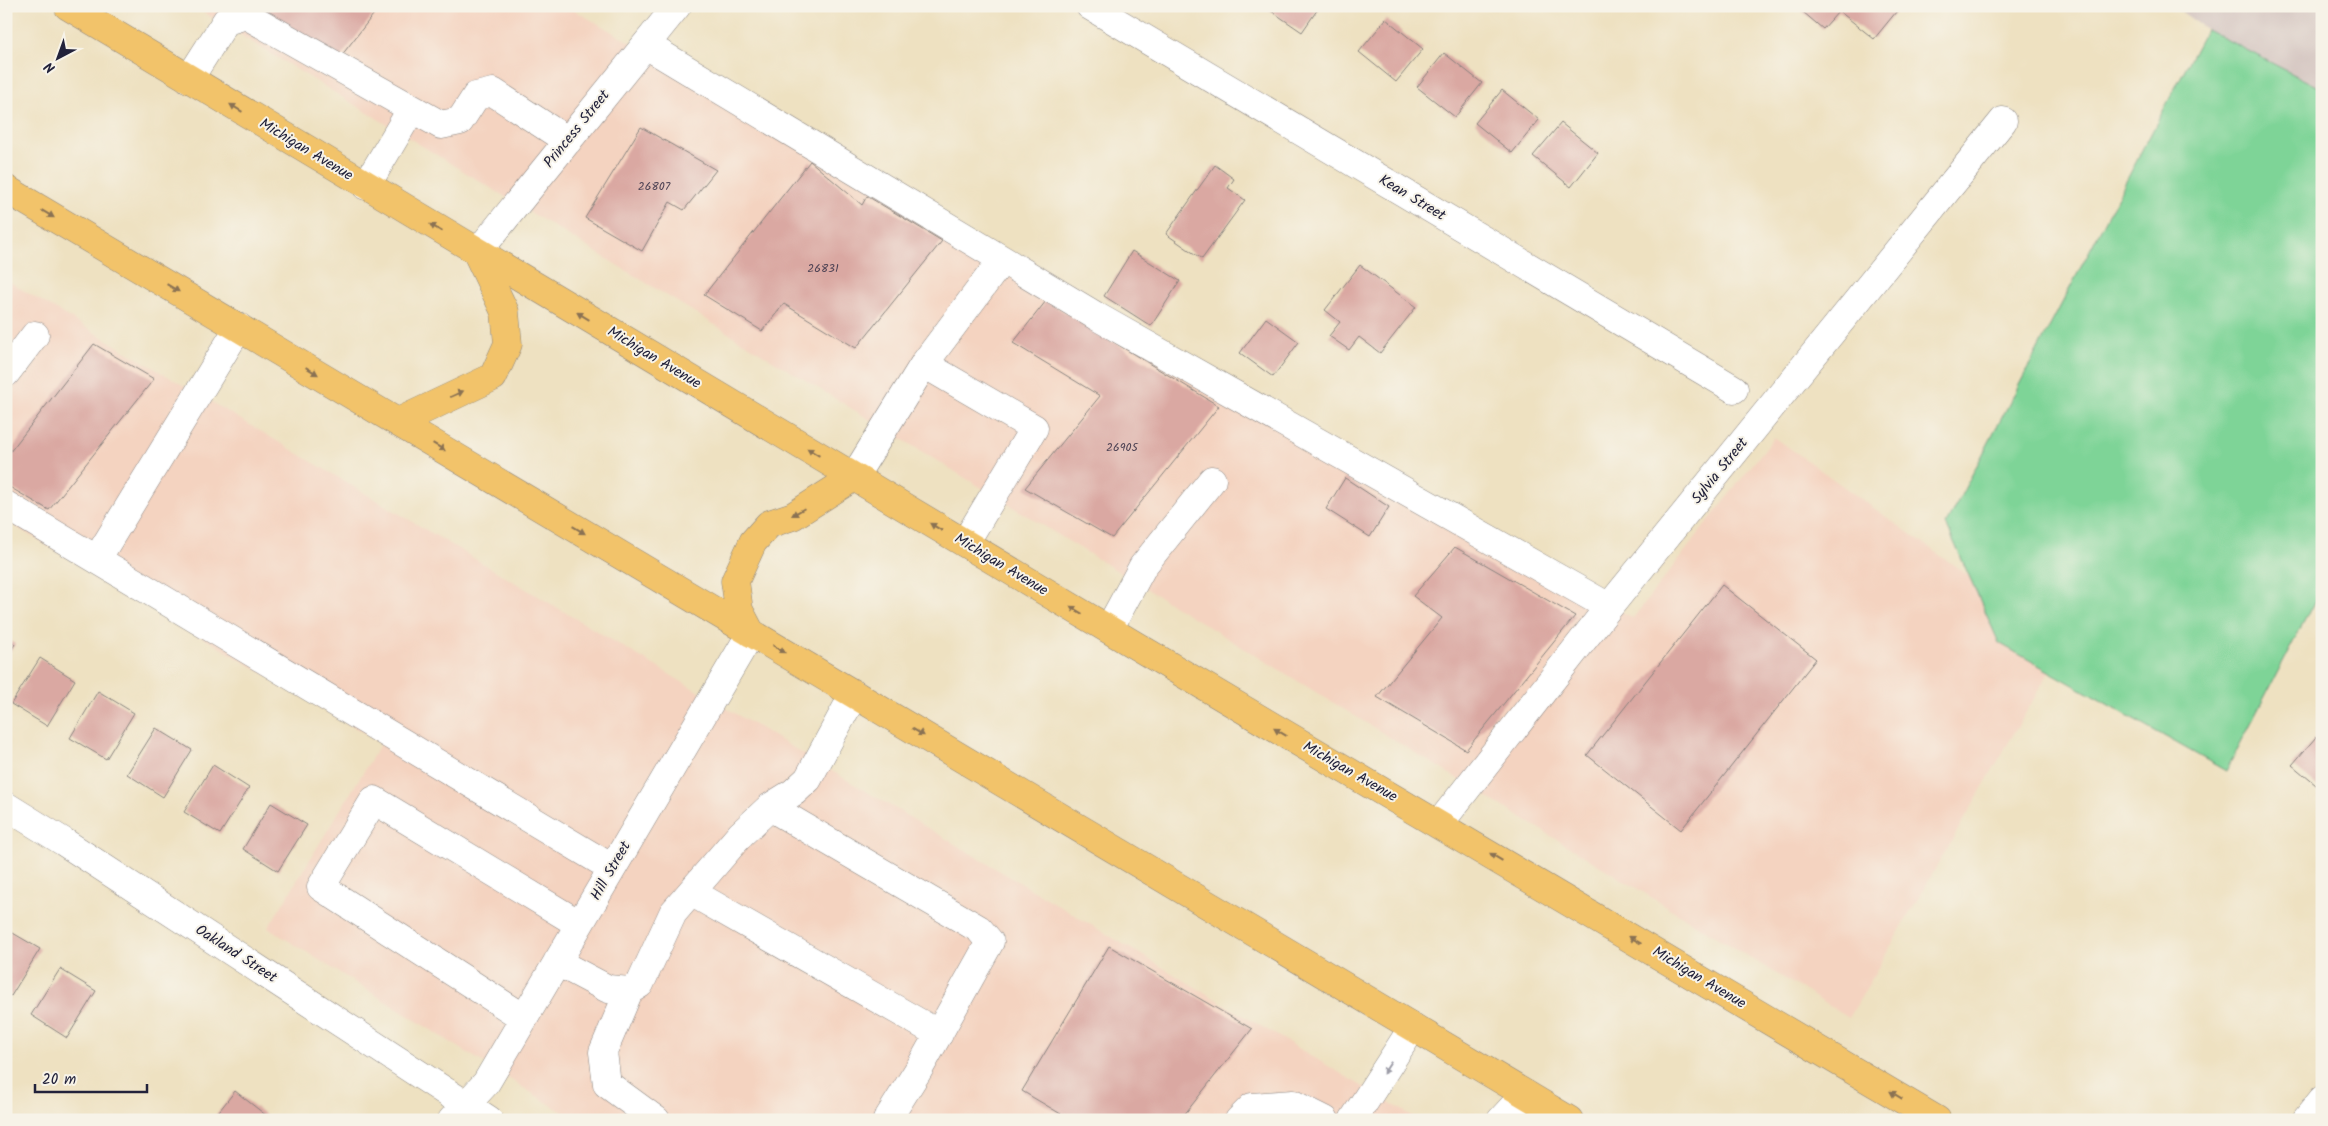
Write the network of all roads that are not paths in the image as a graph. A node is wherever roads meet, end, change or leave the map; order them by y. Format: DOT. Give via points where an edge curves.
graph roads {
  1 [pos="68,6"];
  2 [pos="677,6"];
  3 [pos="1090,6"];
  4 [pos="646,45"];
  5 [pos="189,79"];
  6 [pos="411,110"];
  7 [pos="2003,121"];
  8 [pos="568,141"];
  9 [pos="366,186"];
  10 [pos="6,189"];
  11 [pos="477,253"];
  12 [pos="1002,260"];
  13 [pos="239,327"];
  14 [pos="35,335"];
  15 [pos="924,364"];
  16 [pos="6,374"];
  17 [pos="1734,389"];
  18 [pos="398,422"];
  19 [pos="854,478"];
  20 [pos="1212,480"];
  21 [pos="6,505"];
  22 [pos="964,543"];
  23 [pos="97,559"];
  24 [pos="1609,607"];
  25 [pos="1109,629"];
  26 [pos="751,633"];
  27 [pos="854,694"];
  28 [pos="6,806"];
  29 [pos="770,807"];
  30 [pos="1439,824"];
  31 [pos="612,868"];
  32 [pos="691,892"];
  33 [pos="579,924"];
  34 [pos="557,962"];
  35 [pos="629,992"];
  36 [pos="524,1018"];
  37 [pos="1413,1027"];
  38 [pos="939,1034"];
  39 [pos="1525,1094"];
  40 [pos="2322,1100"];
  41 [pos="459,1112"];
  42 [pos="489,1120"];
  43 [pos="656,1120"];
  44 [pos="888,1120"];
  45 [pos="1239,1120"];
  46 [pos="1325,1120"];
  47 [pos="1353,1120"];
  48 [pos="1501,1120"];
  49 [pos="1569,1120"];
  50 [pos="1938,1120"];
  51 [pos="2306,1120"];
  1 -- 5 [label="main road, Michigan Avenue"];
  2 -- 4 [label="street, Princess Street"];
  3 -- 17 [label="street, Kean Street"];
  4 -- 8 [label="street, Princess Street"];
  4 -- 12 [label="street"];
  5 -- 6 [label="street" via="226,21 246,15"];
  9 -- 5 [label="main road, Michigan Avenue, one-way"];
  6 -- 8 [label="street" via="441,125 460,122 476,96 493,92"];
  6 -- 9 [label="street"];
  7 -- 24 [label="street, Sylvia Street"];
  8 -- 11 [label="street, Princess Street"];
  11 -- 9 [label="main road, Michigan Avenue, one-way"];
  10 -- 13 [label="main road, one-way"];
  18 -- 11 [label="main road, one-way" via="493,377 508,344 505,312"];
  19 -- 11 [label="main road, Michigan Avenue, one-way"];
  12 -- 15 [label="street"];
  12 -- 24 [label="street"];
  13 -- 18 [label="main road, one-way"];
  13 -- 23 [label="street"];
  14 -- 16 [label="street"];
  15 -- 19 [label="street"];
  15 -- 22 [label="street" via="1034,428"];
  18 -- 26 [label="main road, one-way"];
  22 -- 19 [label="main road, Michigan Avenue, one-way"];
  19 -- 26 [label="main road, one-way" via="793,516 768,524 753,542 735,581 739,610"];
  20 -- 25 [label="street" via="1143,566"];
  21 -- 23 [label="street"];
  25 -- 22 [label="main road, Michigan Avenue, one-way"];
  23 -- 31 [label="street"];
  24 -- 30 [label="street, Sylvia Street"];
  30 -- 25 [label="main road, Michigan Avenue, one-way"];
  26 -- 27 [label="main road, one-way"];
  26 -- 31 [label="street, Hill Street"];
  27 -- 29 [label="street" via="808,779"];
  27 -- 37 [label="main road, one-way"];
  28 -- 41 [label="street, Oakland Street" via="64,842"];
  29 -- 32 [label="street" via="741,834"];
  29 -- 38 [label="street" via="979,929 990,942"];
  50 -- 30 [label="main road, Michigan Avenue, one-way"];
  31 -- 33 [label="street, Hill Street"];
  32 -- 35 [label="street" via="673,913 640,984"];
  32 -- 38 [label="street"];
  33 -- 34 [label="street, Hill Street"];
  33 -- 36 [label="street" via="374,800 321,887"];
  34 -- 35 [label="street" via="608,989"];
  34 -- 36 [label="street, Hill Street"];
  35 -- 43 [label="street" via="603,1052 604,1070 607,1084"];
  36 -- 41 [label="street, Hill Street" via="486,1083"];
  37 -- 39 [label="main road"];
  37 -- 47 [label="street, one-way"];
  38 -- 44 [label="street"];
  39 -- 48 [label="street"];
  39 -- 49 [label="main road"];
  40 -- 51 [label="street"];
  41 -- 42 [label="street, Oakland Street"];
  45 -- 46 [label="street" via="1252,1107 1293,1104"];
}
